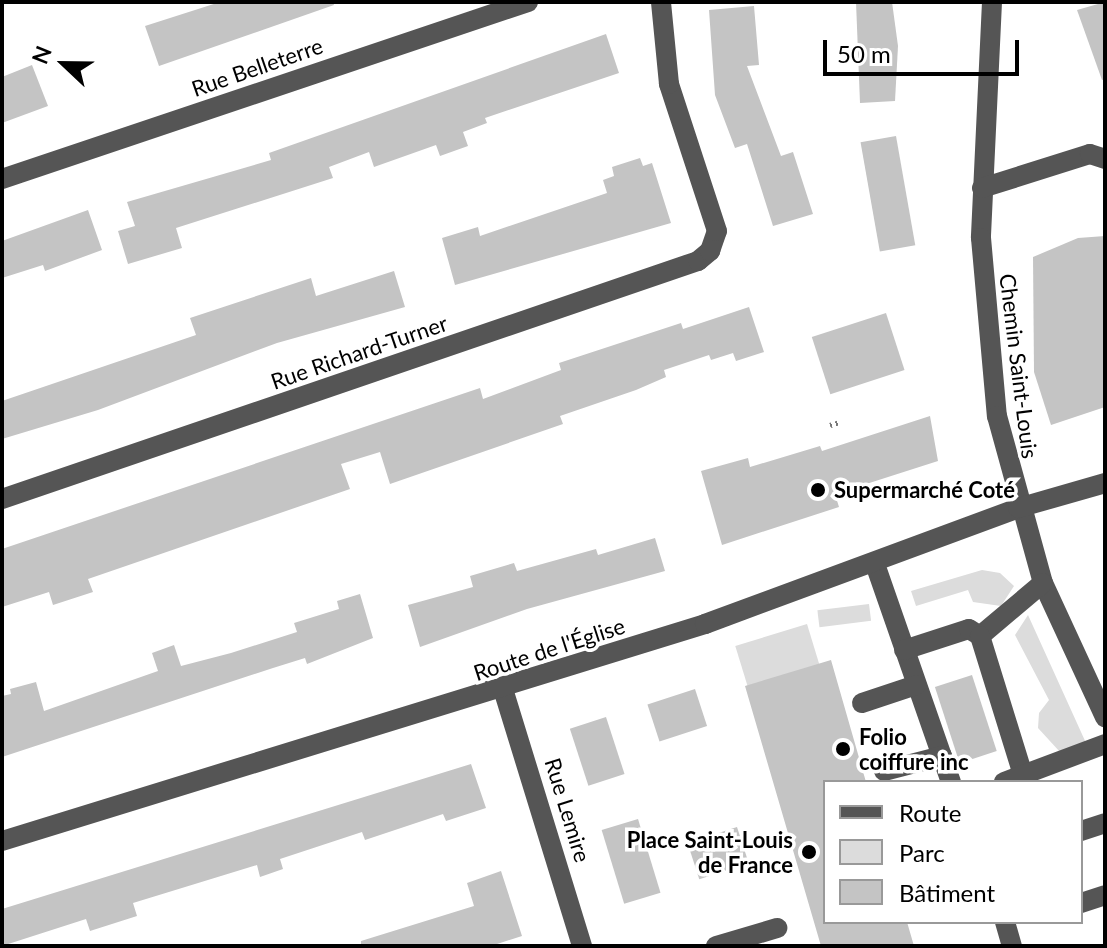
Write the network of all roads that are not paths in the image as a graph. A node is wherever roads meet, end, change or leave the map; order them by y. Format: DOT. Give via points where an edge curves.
graph roads {
  1 [pos="528,2"];
  2 [pos="661,2"];
  3 [pos="992,2"];
  4 [pos="1105,159"];
  5 [pos="2,179"];
  6 [pos="982,188"];
  7 [pos="1105,483"];
  8 [pos="2,499"];
  9 [pos="1018,508"];
  10 [pos="875,564"];
  11 [pos="1043,583"];
  12 [pos="980,636"];
  13 [pos="904,650"];
  14 [pos="916,685"];
  15 [pos="503,689"];
  16 [pos="862,703"];
  17 [pos="1105,717"];
  18 [pos="1105,744"];
  19 [pos="942,756"];
  20 [pos="884,771"];
  21 [pos="1014,779"];
  22 [pos="950,780"];
  23 [pos="1105,823"];
  24 [pos="1083,830"];
  25 [pos="2,841"];
  26 [pos="1105,895"];
  27 [pos="1083,902"];
  28 [pos="777,928"];
  29 [pos="582,946"];
  30 [pos="716,946"];
  1 -- 5 [label="street, Rue Belleterre"];
  2 -- 8 [label="street, Rue Richard-Turner" via="669,84 717,231 710,251 698,261"];
  3 -- 6 [label="street, Chemin Saint-Louis"];
  4 -- 6 [label="street" via="1090,154"];
  6 -- 9 [label="street, Chemin Saint-Louis" via="985,324 997,416"];
  7 -- 9 [label="street, Route de l'Église"];
  9 -- 10 [label="street, Route de l'Église"];
  9 -- 11 [label="street, Chemin Saint-Louis"];
  10 -- 13 [label="street"];
  10 -- 15 [label="street, Route de l'Église"];
  11 -- 12 [label="street"];
  11 -- 17 [label="street, Chemin Saint-Louis"];
  12 -- 13 [label="street" via="969,629"];
  12 -- 21 [label="street"];
  13 -- 14 [label="street"];
  14 -- 16 [label="street"];
  14 -- 19 [label="street"];
  15 -- 25 [label="street, Route de l'Église"];
  15 -- 29 [label="street, Rue Lemire"];
  18 -- 21 [label="street"];
  19 -- 20 [label="street"];
  19 -- 22 [label="street"];
  23 -- 24 [label="street"];
  26 -- 27 [label="street"];
  28 -- 30 [label="street"];
}
